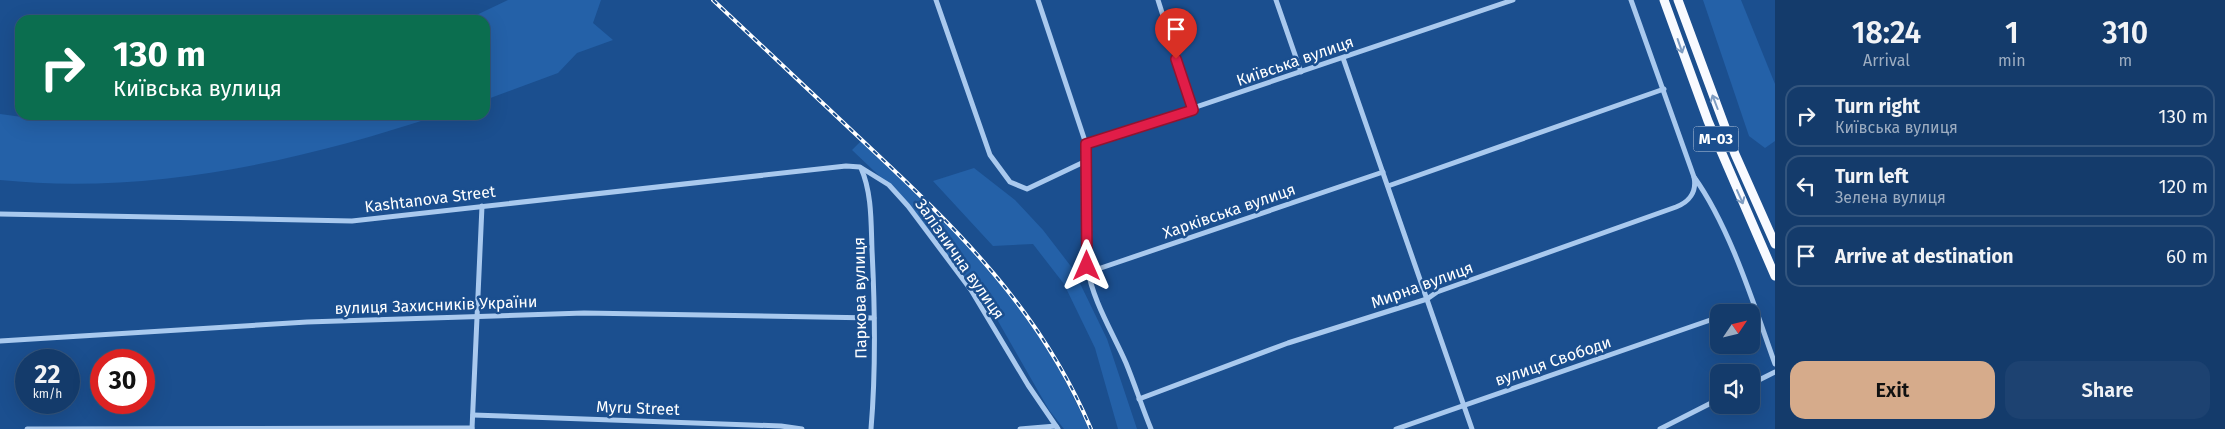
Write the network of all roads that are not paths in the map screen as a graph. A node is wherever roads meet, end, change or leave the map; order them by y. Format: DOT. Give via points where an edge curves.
graph roads {
  1 [pos="936,0"];
  2 [pos="1038,0"];
  3 [pos="1158,0"];
  4 [pos="1276,0"];
  5 [pos="1513,0"];
  6 [pos="1630,0"];
  7 [pos="1664,0"];
  8 [pos="1678,0"];
  9 [pos="1342,58"];
  10 [pos="1301,72"];
  11 [pos="1664,89"];
  12 [pos="1193,110"];
  13 [pos="1086,144"];
  14 [pos="1086,161"];
  15 [pos="860,168"];
  16 [pos="1383,172"];
  17 [pos="1694,176"];
  18 [pos="1388,186"];
  19 [pos="482,206"];
  20 [pos="0,214"];
  21 [pos="1775,244"];
  22 [pos="1087,262"];
  23 [pos="1775,276"];
  24 [pos="1427,299"];
  25 [pos="1754,304"];
  26 [pos="476,316"];
  27 [pos="874,318"];
  28 [pos="1710,320"];
  29 [pos="1760,322"];
  30 [pos="0,341"];
  31 [pos="1775,364"];
  32 [pos="1775,372"];
  33 [pos="1760,380"];
  34 [pos="1139,399"];
  35 [pos="1710,404"];
  36 [pos="1464,405"];
  37 [pos="473,415"];
  38 [pos="148,428"];
  39 [pos="1057,428"];
  40 [pos="26,429"];
  41 [pos="472,429"];
  42 [pos="802,429"];
  43 [pos="871,429"];
  44 [pos="1020,429"];
  45 [pos="1151,429"];
  46 [pos="1396,429"];
  47 [pos="1472,429"];
  48 [pos="1660,429"];
  1 -- 14 [label="street" via="990,155 1010,182 1026,190"];
  2 -- 13 [label="street"];
  3 -- 12 [label="street"];
  4 -- 10 [label="street"];
  5 -- 9 [label="street, Київська вулиця"];
  6 -- 11 [label="street"];
  7 -- 23 [label="highway, М-03, one-way" via="1708,121"];
  21 -- 8 [label="highway, М-03, one-way" via="1735,154"];
  9 -- 10 [label="street, Київська вулиця"];
  9 -- 16 [label="street"];
  10 -- 12 [label="street, Київська вулиця"];
  11 -- 17 [label="street"];
  11 -- 18 [label="street"];
  12 -- 13 [label="street, Київська вулиця"];
  13 -- 14 [label="street"];
  14 -- 22 [label="street"];
  15 -- 19 [label="street, Kashtanova Street" via="846,166"];
  15 -- 27 [label="street, Паркова вулиця" via="868,184"];
  15 -- 39 [label="street, Залізнична вулиця" via="889,185 908,206 971,290"];
  16 -- 18 [label="street"];
  16 -- 22 [label="street, Харківська вулиця" via="1095,270"];
  17 -- 24 [label="street, Мирна вулиця" via="1693,194 1680,205 1437,292"];
  17 -- 25 [label="street" via="1711,200"];
  18 -- 24 [label="street"];
  19 -- 20 [label="street, Kashtanova Street" via="352,221"];
  19 -- 26 [label="street"];
  22 -- 34 [label="street" via="1095,299"];
  24 -- 34 [label="street, Мирна вулиця" via="1288,343"];
  24 -- 36 [label="street"];
  26 -- 27 [label="street, вулиця Захисників України" via="584,313"];
  26 -- 30 [label="street, вулиця Захисників України" via="302,322"];
  26 -- 37 [label="street"];
  27 -- 43 [label="street, Паркова вулиця"];
  28 -- 36 [label="street, вулиця Свободи"];
  29 -- 31 [label="street"];
  32 -- 33 [label="street"];
  34 -- 45 [label="street"];
  35 -- 48 [label="street"];
  36 -- 46 [label="street, вулиця Свободи"];
  36 -- 47 [label="street"];
  37 -- 41 [label="street"];
  37 -- 42 [label="street, Myru Street"];
  38 -- 40 [label="street"];
  38 -- 41 [label="street"];
  39 -- 44 [label="street"];
}
